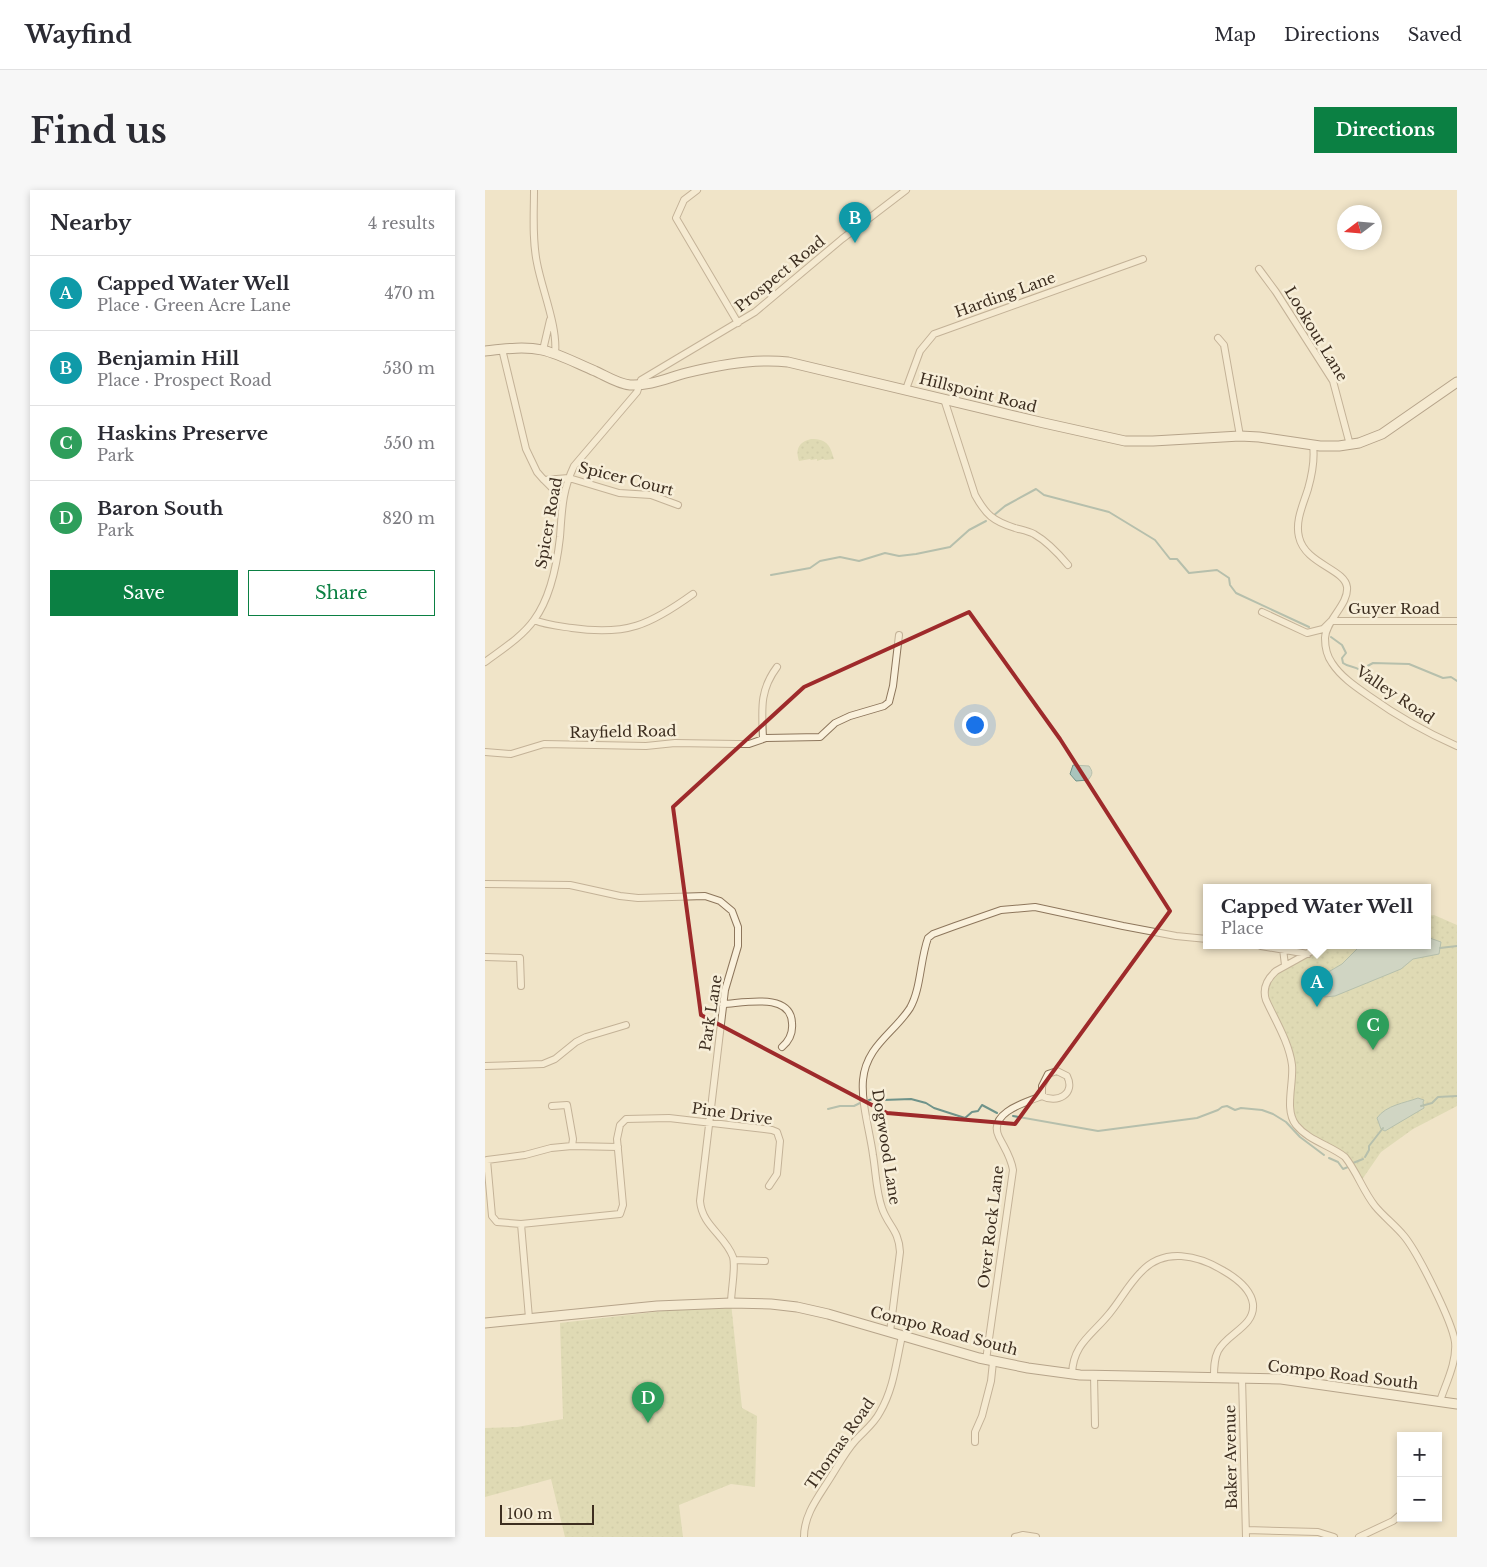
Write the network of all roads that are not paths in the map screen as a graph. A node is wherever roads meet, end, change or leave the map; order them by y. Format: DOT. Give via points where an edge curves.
graph roads {
  1 [pos="534,190"];
  2 [pos="697,190"];
  3 [pos="907,190"];
  4 [pos="1143,259"];
  5 [pos="1259,269"];
  6 [pos="551,319"];
  7 [pos="738,323"];
  8 [pos="1219,338"];
  9 [pos="502,349"];
  10 [pos="543,350"];
  11 [pos="485,351"];
  12 [pos="555,354"];
  13 [pos="1457,382"];
  14 [pos="639,385"];
  15 [pos="906,389"];
  16 [pos="944,399"];
  17 [pos="1240,436"];
  18 [pos="1313,445"];
  19 [pos="1350,445"];
  20 [pos="569,478"];
  21 [pos="544,480"];
  22 [pos="563,499"];
  23 [pos="678,505"];
  24 [pos="1069,565"];
  25 [pos="693,594"];
  26 [pos="1262,612"];
  27 [pos="534,620"];
  28 [pos="1457,621"];
  29 [pos="1331,622"];
  30 [pos="899,635"];
  31 [pos="485,662"];
  32 [pos="777,667"];
  33 [pos="763,739"];
  34 [pos="1457,746"];
  35 [pos="485,752"];
  36 [pos="485,884"];
  37 [pos="1203,939"];
  38 [pos="1283,949"];
  39 [pos="1316,949"];
  40 [pos="1308,954"];
  41 [pos="485,957"];
  42 [pos="1285,965"];
  43 [pos="521,986"];
  44 [pos="723,1004"];
  45 [pos="626,1025"];
  46 [pos="782,1047"];
  47 [pos="485,1066"];
  48 [pos="1042,1096"];
  49 [pos="552,1106"];
  50 [pos="709,1122"];
  51 [pos="573,1146"];
  52 [pos="617,1147"];
  53 [pos="769,1186"];
  54 [pos="521,1224"];
  55 [pos="733,1260"];
  56 [pos="765,1261"];
  57 [pos="731,1303"];
  58 [pos="529,1318"];
  59 [pos="485,1323"];
  60 [pos="890,1332"];
  61 [pos="902,1336"];
  62 [pos="989,1361"];
  63 [pos="1072,1374"];
  64 [pos="1094,1375"];
  65 [pos="1214,1377"];
  66 [pos="1242,1377"];
  67 [pos="1441,1401"];
  68 [pos="1457,1404"];
  69 [pos="1095,1425"];
  70 [pos="975,1442"];
  71 [pos="1397,1518"];
  72 [pos="1246,1534"];
  73 [pos="805,1537"];
  74 [pos="1015,1537"];
  75 [pos="1036,1537"];
  76 [pos="1334,1537"];
  77 [pos="1359,1537"];
  1 -- 6 [label="street" via="537,262"];
  2 -- 7 [label="street" via="684,200 676,218"];
  3 -- 7 [label="street, Prospect Road"];
  4 -- 15 [label="street, Harding Lane" via="933,334 920,351"];
  5 -- 19 [label="street, Lookout Lane" via="1333,381"];
  6 -- 10 [label="street"];
  6 -- 12 [label="street"];
  7 -- 14 [label="street, Prospect Road" via="641,380"];
  8 -- 17 [label="street" via="1224,344"];
  9 -- 10 [label="street, Hillspoint Road"];
  9 -- 11 [label="street, Hillspoint Road"];
  9 -- 21 [label="street" via="526,450"];
  10 -- 12 [label="street, Hillspoint Road"];
  12 -- 14 [label="street, Hillspoint Road" via="620,383"];
  13 -- 19 [label="street, Hillspoint Road" via="1382,434"];
  14 -- 15 [label="street, Hillspoint Road" via="702,370 774,361 803,364"];
  14 -- 20 [label="street, Spicer Road" via="637,392 574,466"];
  15 -- 16 [label="street, Hillspoint Road"];
  16 -- 17 [label="street, Hillspoint Road" via="1125,441"];
  16 -- 24 [label="street" via="975,495 989,517 1032,533 1054,548"];
  17 -- 18 [label="street, Hillspoint Road"];
  18 -- 19 [label="street, Hillspoint Road"];
  18 -- 29 [label="street, Valley Road" via="1312,470 1299,516 1298,532 1311,556 1347,583 1346,594"];
  20 -- 21 [label="street"];
  20 -- 22 [label="street, Spicer Road"];
  20 -- 23 [label="street, Spicer Court" via="619,493 651,495"];
  21 -- 22 [label="street"];
  22 -- 27 [label="street, Spicer Road" via="555,570"];
  25 -- 27 [label="street" via="652,620 629,628 589,631"];
  26 -- 29 [label="street" via="1307,633 1323,629"];
  27 -- 31 [label="street, Spicer Road"];
  28 -- 29 [label="street, Guyer Road"];
  29 -- 34 [label="street, Valley Road" via="1325,634 1327,654 1352,684 1403,720"];
  30 -- 33 [label="street, Rayfield Road" via="893,686 889,702 884,706 835,723 820,737"];
  32 -- 33 [label="street" via="764,692"];
  33 -- 35 [label="street, Rayfield Road" via="749,744 544,744 511,754"];
  36 -- 44 [label="street, Park Lane" via="570,885 632,897 701,896 720,901 733,913 739,931 737,952"];
  37 -- 60 [label="street, Dogwood Lane" via="1035,907 1001,910 947,928 928,938 911,1006 871,1054 863,1079 879,1199 884,1216 899,1241"];
  38 -- 40 [label="street"];
  38 -- 42 [label="street"];
  39 -- 40 [label="street"];
  40 -- 42 [label="street"];
  41 -- 43 [label="street" via="520,958"];
  42 -- 67 [label="street" via="1271,975 1264,994 1291,1060 1292,1119 1304,1133 1345,1157 1374,1205 1411,1245 1426,1273 1455,1342"];
  44 -- 46 [label="street" via="762,1001 783,1005 792,1016 793,1025 790,1037"];
  44 -- 50 [label="street, Park Lane"];
  45 -- 47 [label="street" via="586,1037 543,1064"];
  48 -- 48 [label="street, Over Rock Lane" via="1042,1086 1048,1074 1057,1070 1067,1076 1069,1088 1060,1099"];
  48 -- 62 [label="street, Over Rock Lane" via="1007,1112 1000,1118 997,1128 1013,1170"];
  49 -- 51 [label="street" via="567,1105"];
  50 -- 52 [label="street, Pine Drive" via="629,1118 618,1130"];
  50 -- 53 [label="street, Pine Drive" via="777,1132 781,1141 777,1174"];
  50 -- 55 [label="street, Park Lane" via="701,1210 705,1220 728,1247"];
  51 -- 52 [label="street"];
  51 -- 54 [label="street" via="487,1160 492,1216 497,1222"];
  52 -- 54 [label="street" via="623,1205 620,1214"];
  54 -- 58 [label="street"];
  55 -- 56 [label="street"];
  55 -- 57 [label="street"];
  57 -- 58 [label="street, Compo Road South"];
  57 -- 60 [label="street, Compo Road South" via="797,1307"];
  58 -- 59 [label="street, Compo Road South"];
  60 -- 61 [label="street, Compo Road South"];
  61 -- 62 [label="street, Compo Road South"];
  61 -- 73 [label="street, Thomas Road" via="885,1404 874,1423 847,1452 816,1501 806,1521"];
  62 -- 63 [label="street, Compo Road South"];
  62 -- 70 [label="street" via="991,1381 975,1432"];
  63 -- 64 [label="street, Compo Road South"];
  63 -- 65 [label="street" via="1083,1341 1108,1316 1139,1273 1156,1260 1176,1256 1213,1264 1241,1283 1252,1301 1253,1311 1247,1322 1218,1350"];
  64 -- 65 [label="street, Compo Road South"];
  64 -- 69 [label="street"];
  65 -- 66 [label="street, Compo Road South"];
  66 -- 67 [label="street, Compo Road South" via="1295,1380"];
  66 -- 72 [label="street, Baker Avenue"];
  67 -- 68 [label="street, Compo Road South"];
  71 -- 77 [label="street"];
  72 -- 76 [label="street" via="1318,1532"];
  74 -- 75 [label="street"];
}
